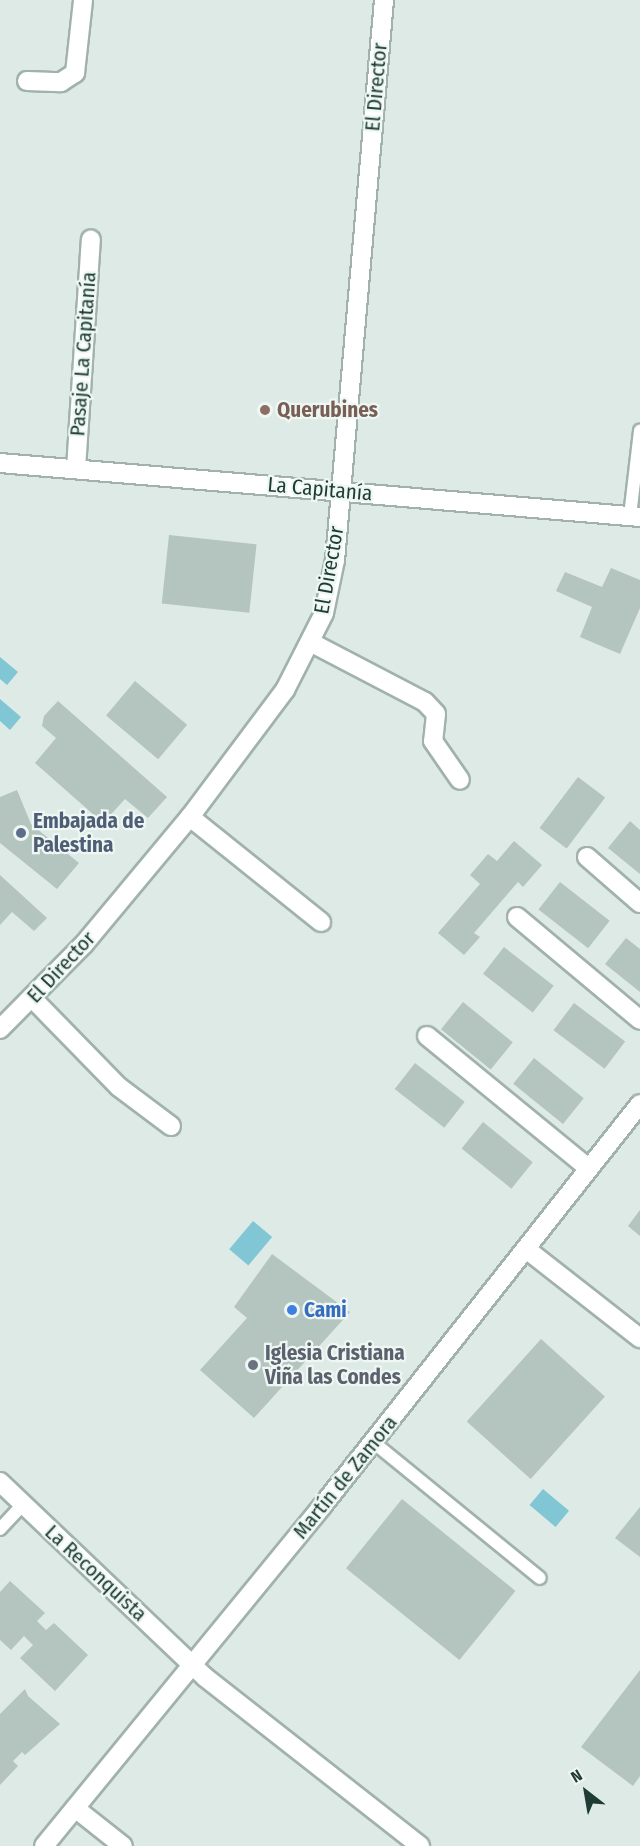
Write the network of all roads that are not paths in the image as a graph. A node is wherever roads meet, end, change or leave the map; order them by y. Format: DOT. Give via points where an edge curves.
graph roads {
  1 [pos="83,0"];
  2 [pos="384,0"];
  3 [pos="27,81"];
  4 [pos="91,239"];
  5 [pos="640,431"];
  6 [pos="0,464"];
  7 [pos="76,470"];
  8 [pos="341,490"];
  9 [pos="635,516"];
  10 [pos="312,643"];
  11 [pos="460,780"];
  12 [pos="190,817"];
  13 [pos="587,856"];
  14 [pos="640,903"];
  15 [pos="517,917"];
  16 [pos="321,922"];
  17 [pos="33,999"];
  18 [pos="640,1020"];
  19 [pos="0,1029"];
  20 [pos="427,1036"];
  21 [pos="640,1104"];
  22 [pos="171,1126"];
  23 [pos="588,1168"];
  24 [pos="526,1249"];
  25 [pos="640,1338"];
  26 [pos="373,1442"];
  27 [pos="0,1482"];
  28 [pos="24,1504"];
  29 [pos="0,1529"];
  30 [pos="540,1578"];
  31 [pos="194,1663"];
  32 [pos="75,1808"];
  33 [pos="44,1846"];
  34 [pos="123,1846"];
  35 [pos="420,1846"];
  1 -- 3 [label="street" via="75,73 61,82"];
  2 -- 8 [label="street, El Director"];
  4 -- 7 [label="street, Pasaje La Capitanía"];
  5 -- 9 [label="lane"];
  6 -- 7 [label="street, La Capitanía"];
  7 -- 8 [label="street, La Capitanía"];
  8 -- 9 [label="street, La Capitanía"];
  8 -- 10 [label="street, El Director" via="331,585"];
  10 -- 11 [label="street" via="425,702 436,714 433,741"];
  10 -- 12 [label="street, El Director" via="285,690"];
  12 -- 16 [label="street"];
  12 -- 17 [label="street, El Director"];
  13 -- 14 [label="street"];
  15 -- 18 [label="street"];
  17 -- 19 [label="street, El Director"];
  17 -- 22 [label="street" via="119,1087"];
  20 -- 23 [label="street"];
  21 -- 23 [label="street, Martín de Zamora"];
  23 -- 24 [label="street, Martín de Zamora"];
  24 -- 25 [label="street"];
  24 -- 26 [label="street, Martín de Zamora"];
  26 -- 30 [label="lane"];
  26 -- 31 [label="street, Martín de Zamora"];
  27 -- 28 [label="street, La Reconquista"];
  28 -- 29 [label="lane"];
  28 -- 31 [label="street, La Reconquista"];
  31 -- 32 [label="street, Martín de Zamora"];
  31 -- 35 [label="street, La Reconquista" via="206,1678"];
  32 -- 33 [label="street, Martín de Zamora"];
  32 -- 34 [label="street"];
}
